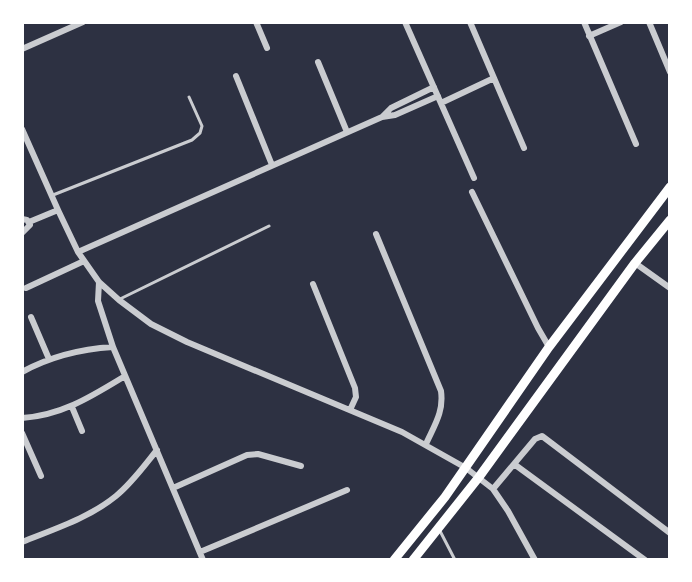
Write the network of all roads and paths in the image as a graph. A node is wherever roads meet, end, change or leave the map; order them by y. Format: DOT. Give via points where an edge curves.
graph roads {
  1 [pos="83,22"];
  2 [pos="256,22"];
  3 [pos="405,22"];
  4 [pos="470,22"];
  5 [pos="584,22"];
  6 [pos="621,22"];
  7 [pos="649,22"];
  8 [pos="589,36"];
  9 [pos="267,48"];
  10 [pos="22,49"];
  11 [pos="318,62"];
  12 [pos="669,72"];
  13 [pos="236,76"];
  14 [pos="494,78"];
  15 [pos="434,87"];
  16 [pos="189,97"];
  17 [pos="439,99"];
  18 [pos="382,117"];
  19 [pos="22,129"];
  20 [pos="347,132"];
  21 [pos="636,144"];
  22 [pos="524,148"];
  23 [pos="272,165"];
  24 [pos="474,178"];
  25 [pos="669,187"];
  26 [pos="472,192"];
  27 [pos="51,195"];
  28 [pos="58,210"];
  29 [pos="669,220"];
  30 [pos="26,221"];
  31 [pos="269,226"];
  32 [pos="22,233"];
  33 [pos="376,234"];
  34 [pos="78,252"];
  35 [pos="84,261"];
  36 [pos="635,263"];
  37 [pos="99,282"];
  38 [pos="313,284"];
  39 [pos="26,288"];
  40 [pos="669,288"];
  41 [pos="119,300"];
  42 [pos="31,317"];
  43 [pos="113,347"];
  44 [pos="549,347"];
  45 [pos="50,359"];
  46 [pos="22,372"];
  47 [pos="125,376"];
  48 [pos="72,407"];
  49 [pos="350,410"];
  50 [pos="22,418"];
  51 [pos="82,431"];
  52 [pos="22,433"];
  53 [pos="426,444"];
  54 [pos="157,450"];
  55 [pos="514,464"];
  56 [pos="301,466"];
  57 [pos="466,468"];
  58 [pos="41,476"];
  59 [pos="478,477"];
  60 [pos="173,488"];
  61 [pos="493,489"];
  62 [pos="347,490"];
  63 [pos="438,528"];
  64 [pos="669,533"];
  65 [pos="22,542"];
  66 [pos="200,552"];
  67 [pos="203,560"];
  68 [pos="394,560"];
  69 [pos="413,560"];
  70 [pos="455,560"];
  71 [pos="535,560"];
  72 [pos="645,560"];
  1 -- 10 [label="street"];
  2 -- 9 [label="street"];
  3 -- 15 [label="street"];
  4 -- 14 [label="street"];
  5 -- 8 [label="street"];
  6 -- 8 [label="street"];
  7 -- 12 [label="street"];
  8 -- 21 [label="street"];
  11 -- 20 [label="street"];
  13 -- 23 [label="street"];
  14 -- 17 [label="street"];
  14 -- 22 [label="street"];
  15 -- 17 [label="street"];
  15 -- 18 [label="street"];
  16 -- 27 [label="lane" via="202,126 192,140"];
  17 -- 18 [label="street" via="396,116"];
  17 -- 24 [label="street"];
  18 -- 20 [label="street"];
  19 -- 27 [label="street"];
  20 -- 23 [label="street"];
  23 -- 34 [label="street"];
  25 -- 44 [label="main road"];
  26 -- 44 [label="street"];
  27 -- 28 [label="street"];
  28 -- 30 [label="street"];
  28 -- 34 [label="street"];
  29 -- 36 [label="main road"];
  30 -- 32 [label="street" via="28,229"];
  31 -- 41 [label="lane"];
  33 -- 53 [label="street" via="441,392 440,416"];
  34 -- 35 [label="street"];
  35 -- 37 [label="street"];
  35 -- 39 [label="street"];
  36 -- 40 [label="street"];
  36 -- 59 [label="main road"];
  37 -- 41 [label="street"];
  37 -- 43 [label="street" via="98,301"];
  38 -- 49 [label="street" via="355,388"];
  41 -- 49 [label="street" via="152,324 188,342"];
  42 -- 45 [label="street"];
  43 -- 45 [label="street"];
  43 -- 47 [label="street"];
  44 -- 57 [label="main road"];
  45 -- 46 [label="street"];
  47 -- 48 [label="street"];
  47 -- 54 [label="street"];
  48 -- 50 [label="street"];
  48 -- 51 [label="street"];
  49 -- 53 [label="street"];
  52 -- 58 [label="street"];
  53 -- 57 [label="street"];
  54 -- 60 [label="street"];
  54 -- 65 [label="street" via="132,481 99,508"];
  55 -- 61 [label="street"];
  55 -- 64 [label="street" via="542,436"];
  55 -- 72 [label="street"];
  56 -- 60 [label="street" via="258,454 247,455"];
  57 -- 59 [label="street"];
  57 -- 68 [label="main road"];
  59 -- 61 [label="street"];
  59 -- 63 [label="main road"];
  60 -- 66 [label="street"];
  61 -- 71 [label="street"];
  62 -- 66 [label="street"];
  63 -- 69 [label="main road"];
  63 -- 70 [label="lane"];
  66 -- 67 [label="street"];
}
